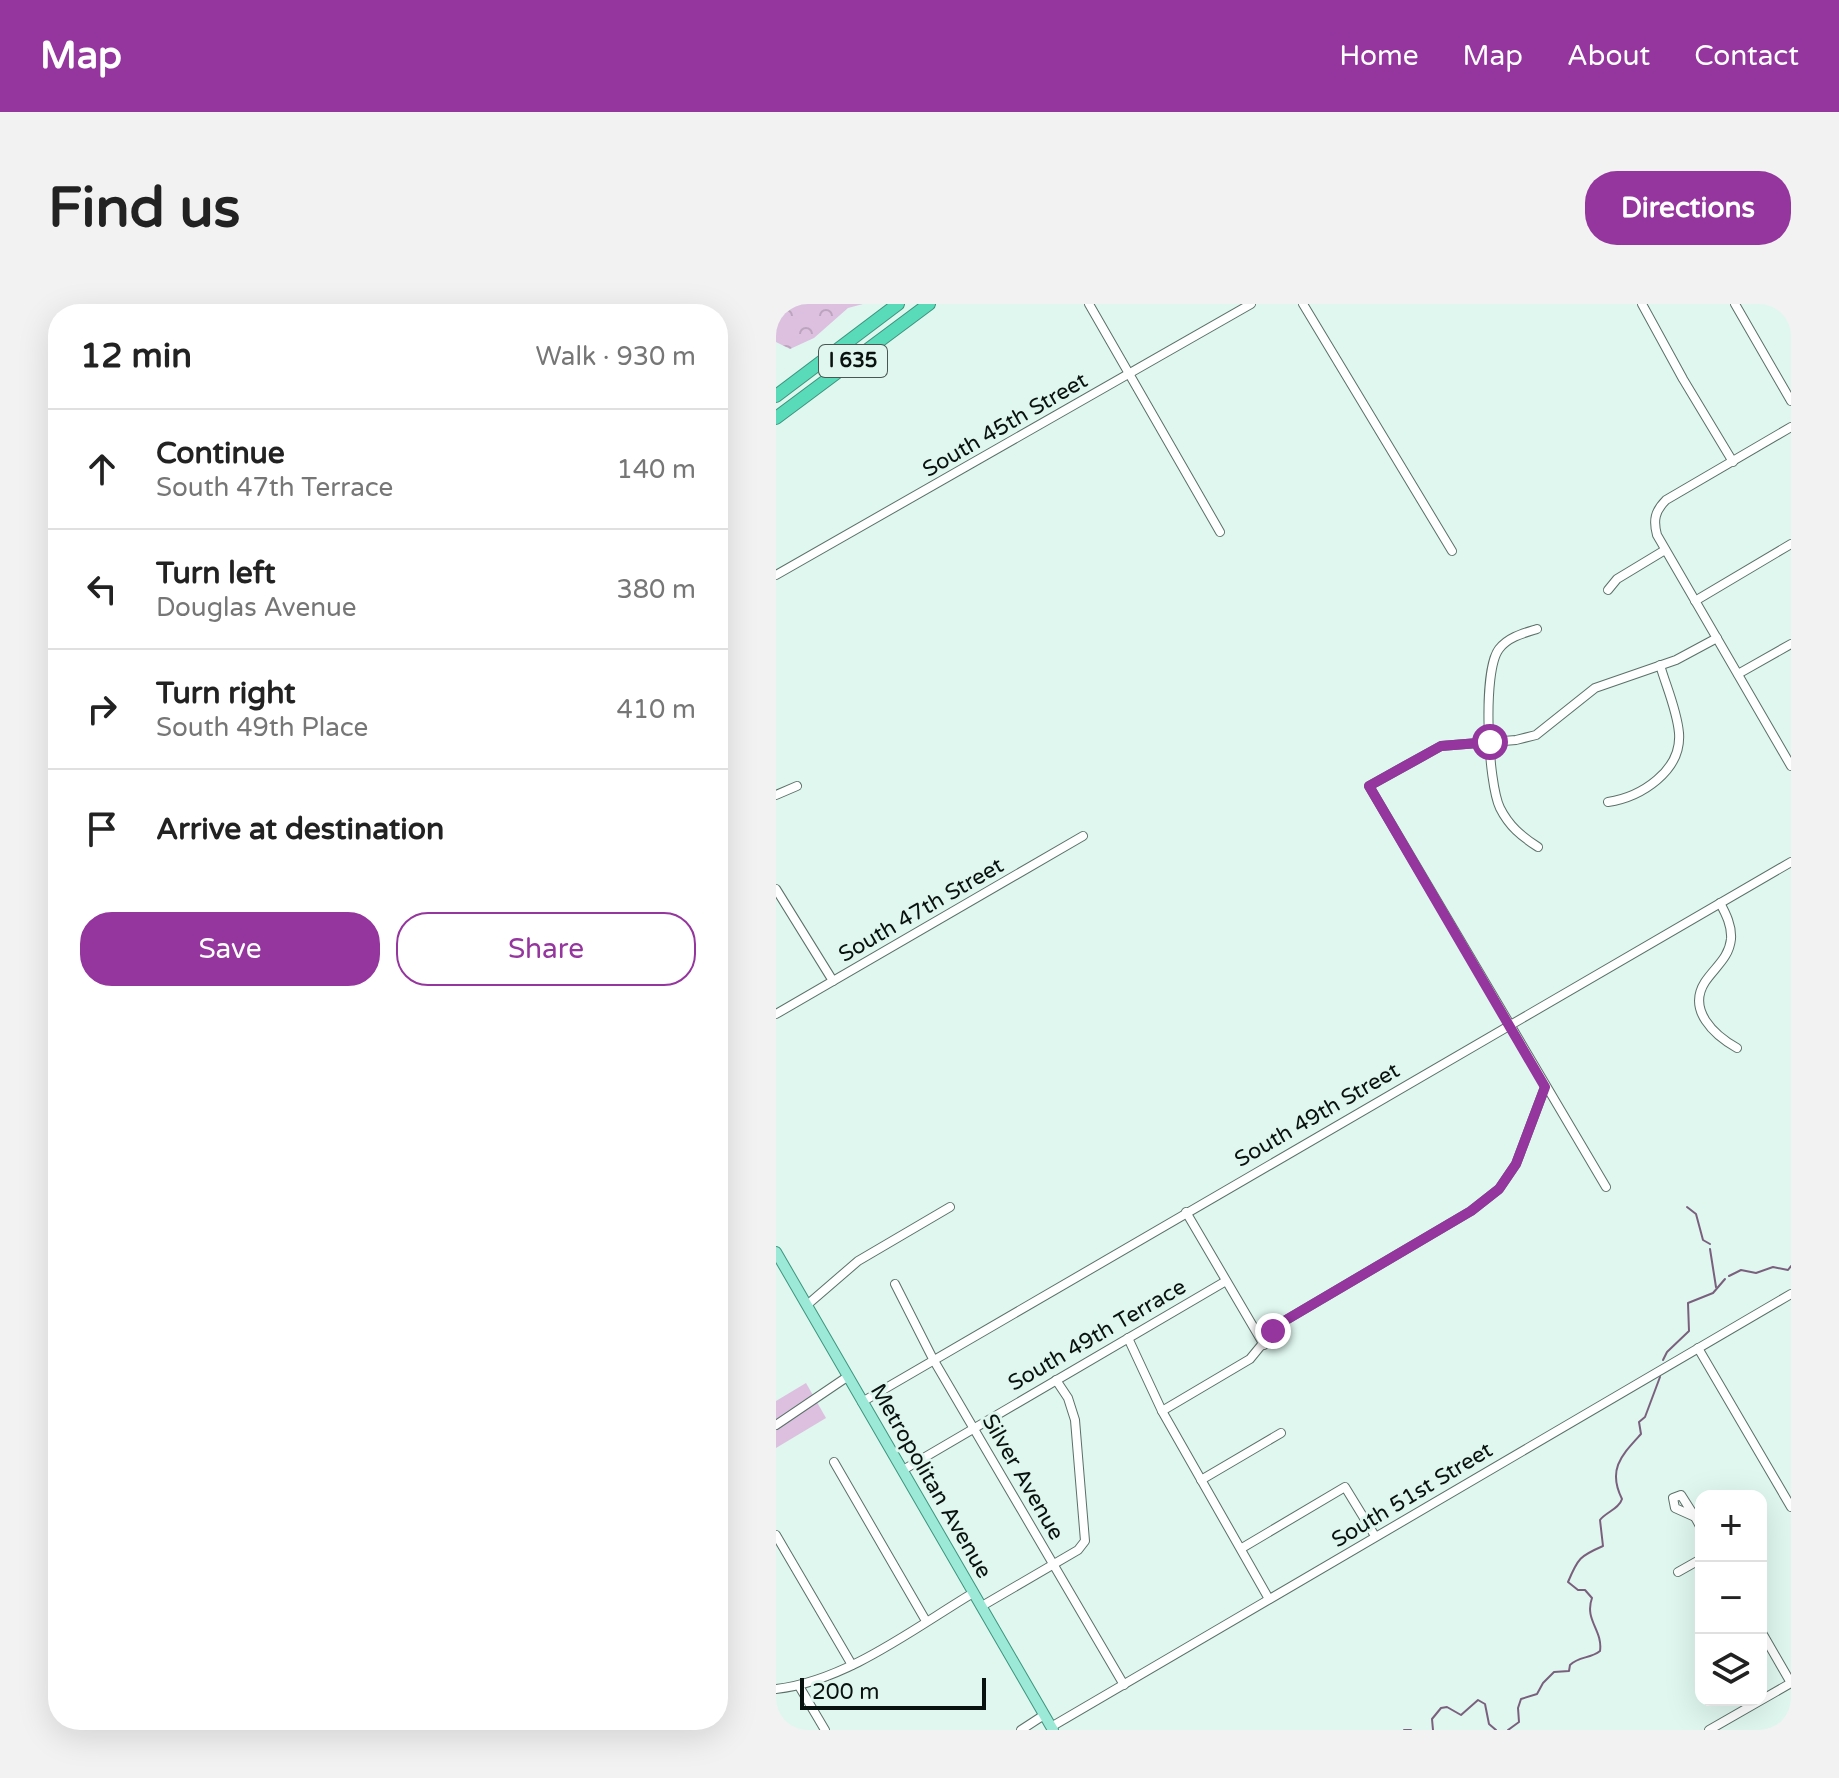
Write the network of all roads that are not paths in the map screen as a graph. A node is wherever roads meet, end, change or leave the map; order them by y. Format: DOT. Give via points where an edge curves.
graph roads {
  1 [pos="898,304"];
  2 [pos="929,304"];
  3 [pos="1089,304"];
  4 [pos="1251,304"];
  5 [pos="1303,304"];
  6 [pos="1642,304"];
  7 [pos="1735,304"];
  8 [pos="1131,374"];
  9 [pos="776,396"];
  10 [pos="1791,401"];
  11 [pos="776,418"];
  12 [pos="1791,427"];
  13 [pos="1733,462"];
  14 [pos="1220,532"];
  15 [pos="1791,544"];
  16 [pos="1665,550"];
  17 [pos="1452,551"];
  18 [pos="776,575"];
  19 [pos="1608,590"];
  20 [pos="1695,601"];
  21 [pos="1537,629"];
  22 [pos="1717,638"];
  23 [pos="1791,644"];
  24 [pos="1660,665"];
  25 [pos="1738,674"];
  26 [pos="1490,742"];
  27 [pos="1789,759"];
  28 [pos="797,786"];
  29 [pos="776,795"];
  30 [pos="1608,802"];
  31 [pos="1083,836"];
  32 [pos="1538,847"];
  33 [pos="1791,862"];
  34 [pos="776,889"];
  35 [pos="1720,903"];
  36 [pos="833,981"];
  37 [pos="776,1014"];
  38 [pos="1509,1025"];
  39 [pos="1737,1048"];
  40 [pos="1545,1087"];
  41 [pos="1606,1187"];
  42 [pos="950,1207"];
  43 [pos="1186,1212"];
  44 [pos="776,1252"];
  45 [pos="1226,1281"];
  46 [pos="895,1284"];
  47 [pos="1791,1294"];
  48 [pos="807,1305"];
  49 [pos="1128,1338"];
  50 [pos="1264,1345"];
  51 [pos="1698,1348"];
  52 [pos="933,1359"];
  53 [pos="847,1377"];
  54 [pos="1056,1380"];
  55 [pos="862,1402"];
  56 [pos="1162,1411"];
  57 [pos="776,1425"];
  58 [pos="974,1428"];
  59 [pos="1281,1433"];
  60 [pos="834,1462"];
  61 [pos="903,1470"];
  62 [pos="1201,1480"];
  63 [pos="1791,1507"];
  64 [pos="776,1535"];
  65 [pos="1375,1536"];
  66 [pos="1242,1548"];
  67 [pos="1696,1562"];
  68 [pos="1053,1564"];
  69 [pos="1678,1572"];
  70 [pos="973,1593"];
  71 [pos="1269,1599"];
  72 [pos="982,1606"];
  73 [pos="926,1621"];
  74 [pos="1763,1634"];
  75 [pos="852,1665"];
  76 [pos="1791,1683"];
  77 [pos="1124,1685"];
  78 [pos="799,1686"];
  79 [pos="776,1689"];
  80 [pos="1044,1715"];
  81 [pos="1052,1729"];
  82 [pos="825,1730"];
  83 [pos="1021,1730"];
  84 [pos="1709,1730"];
  1 -- 9 [label="highway, I 635"];
  2 -- 11 [label="highway, I 635"];
  3 -- 8 [label="street"];
  4 -- 8 [label="street, South 45th Street"];
  5 -- 17 [label="street"];
  6 -- 13 [label="street"];
  7 -- 10 [label="street"];
  8 -- 14 [label="street"];
  8 -- 18 [label="street, South 45th Street"];
  12 -- 13 [label="street"];
  13 -- 16 [label="street" via="1656,511 1654,526"];
  15 -- 20 [label="street"];
  16 -- 19 [label="street"];
  16 -- 20 [label="street"];
  20 -- 22 [label="street"];
  21 -- 26 [label="street" via="1517,635 1494,659"];
  22 -- 24 [label="street"];
  22 -- 25 [label="street"];
  23 -- 25 [label="street"];
  24 -- 26 [label="street" via="1595,688 1536,735"];
  24 -- 30 [label="street" via="1675,713 1677,750 1655,783"];
  25 -- 27 [label="street"];
  26 -- 32 [label="street" via="1500,807 1512,828"];
  26 -- 38 [label="street" via="1441,746 1369,786"];
  28 -- 29 [label="street"];
  31 -- 36 [label="street, South 47th Street"];
  33 -- 35 [label="street, South 49th Street"];
  34 -- 36 [label="street"];
  35 -- 38 [label="street, South 49th Street"];
  35 -- 39 [label="street" via="1730,926 1730,945 1704,984 1699,1002 1712,1029"];
  36 -- 37 [label="street, South 47th Street"];
  38 -- 40 [label="street"];
  38 -- 43 [label="street, South 49th Street"];
  40 -- 41 [label="street"];
  40 -- 50 [label="street" via="1516,1164 1499,1189 1471,1211 1286,1320"];
  42 -- 48 [label="street" via="858,1261"];
  43 -- 45 [label="street"];
  43 -- 52 [label="street, South 49th Street"];
  44 -- 48 [label="main road, Metropolitan Avenue"];
  45 -- 49 [label="street, South 49th Terrace"];
  45 -- 50 [label="street"];
  46 -- 52 [label="street, Silver Avenue"];
  47 -- 51 [label="street, South 51st Street"];
  48 -- 53 [label="main road, Metropolitan Avenue"];
  49 -- 54 [label="street, South 49th Terrace"];
  49 -- 56 [label="street"];
  50 -- 56 [label="street" via="1250,1359"];
  51 -- 63 [label="street"];
  51 -- 65 [label="street, South 51st Street"];
  52 -- 55 [label="street, South 49th Street"];
  52 -- 58 [label="street, Silver Avenue"];
  53 -- 55 [label="main road, Metropolitan Avenue"];
  53 -- 57 [label="street"];
  54 -- 58 [label="street, South 49th Terrace"];
  54 -- 68 [label="street" via="1075,1420 1085,1541"];
  55 -- 61 [label="main road, Metropolitan Avenue"];
  56 -- 62 [label="street"];
  58 -- 61 [label="street, South 49th Terrace"];
  58 -- 68 [label="street, Silver Avenue"];
  59 -- 62 [label="street"];
  60 -- 73 [label="street"];
  61 -- 70 [label="main road, Metropolitan Avenue"];
  62 -- 66 [label="street"];
  64 -- 75 [label="street"];
  65 -- 66 [label="street" via="1345,1487"];
  65 -- 71 [label="street, South 51st Street"];
  66 -- 71 [label="street"];
  67 -- 69 [label="street"];
  68 -- 72 [label="street"];
  68 -- 77 [label="street, Silver Avenue"];
  70 -- 72 [label="main road, Metropolitan Avenue"];
  70 -- 73 [label="street"];
  71 -- 77 [label="street, South 51st Street"];
  72 -- 80 [label="main road, Metropolitan Avenue"];
  73 -- 75 [label="street"];
  74 -- 76 [label="street"];
  75 -- 78 [label="street"];
  76 -- 84 [label="street"];
  77 -- 81 [label="street, South 51st Street"];
  78 -- 79 [label="street"];
  78 -- 82 [label="street"];
  80 -- 81 [label="main road, Metropolitan Avenue"];
  80 -- 83 [label="street"];
}
